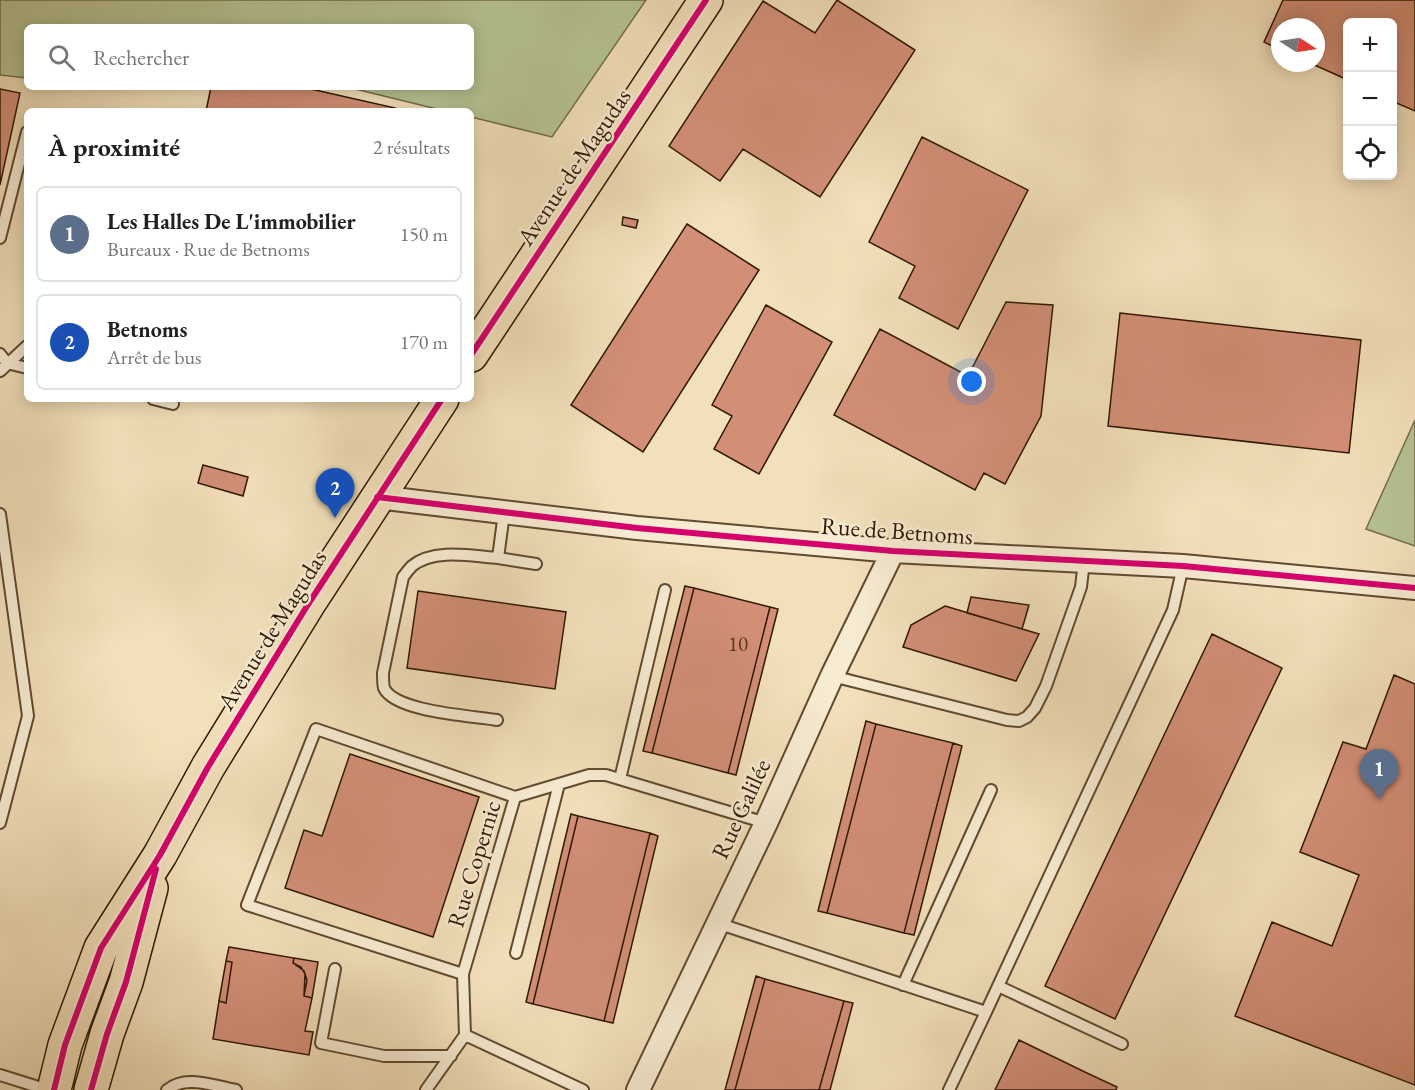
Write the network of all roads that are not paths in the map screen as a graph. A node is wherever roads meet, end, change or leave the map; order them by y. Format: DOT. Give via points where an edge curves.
graph roads {
  1 [pos="706,0"];
  2 [pos="24,144"];
  3 [pos="0,238"];
  4 [pos="24,348"];
  5 [pos="474,350"];
  6 [pos="2,363"];
  7 [pos="24,367"];
  8 [pos="165,402"];
  9 [pos="440,402"];
  10 [pos="173,404"];
  11 [pos="377,496"];
  12 [pos="504,513"];
  13 [pos="0,514"];
  14 [pos="893,551"];
  15 [pos="498,558"];
  16 [pos="1084,561"];
  17 [pos="536,564"];
  18 [pos="1184,566"];
  19 [pos="1415,588"];
  20 [pos="665,590"];
  21 [pos="832,676"];
  22 [pos="497,720"];
  23 [pos="620,779"];
  24 [pos="559,784"];
  25 [pos="991,790"];
  26 [pos="515,797"];
  27 [pos="766,822"];
  28 [pos="0,823"];
  29 [pos="160,855"];
  30 [pos="716,923"];
  31 [pos="516,953"];
  32 [pos="335,969"];
  33 [pos="463,974"];
  34 [pos="903,985"];
  35 [pos="998,986"];
  36 [pos="986,1012"];
  37 [pos="465,1035"];
  38 [pos="1122,1044"];
  39 [pos="451,1056"];
  40 [pos="0,1075"];
  41 [pos="48,1090"];
  42 [pos="54,1090"];
  43 [pos="91,1090"];
  44 [pos="167,1090"];
  45 [pos="236,1090"];
  46 [pos="426,1090"];
  47 [pos="583,1090"];
  48 [pos="639,1090"];
  49 [pos="949,1090"];
  1 -- 5 [label="main road, Avenue de Magudas"];
  2 -- 3 [label="lane"];
  4 -- 6 [label="lane"];
  6 -- 7 [label="lane"];
  8 -- 10 [label="lane"];
  9 -- 11 [label="main road, Avenue de Magudas"];
  11 -- 12 [label="street, Rue de Betnoms"];
  11 -- 29 [label="main road, Avenue de Magudas" via="208,767"];
  12 -- 14 [label="street, Rue de Betnoms"];
  12 -- 15 [label="lane"];
  13 -- 28 [label="lane" via="27,716"];
  14 -- 16 [label="street, Rue de Betnoms"];
  14 -- 21 [label="street, Rue Galilée"];
  15 -- 17 [label="lane"];
  15 -- 22 [label="lane" via="434,556 413,566 403,577 398,593 383,673 384,688 410,706"];
  16 -- 18 [label="street, Rue de Betnoms"];
  16 -- 21 [label="lane" via="1081,588 1047,686 1035,708 1019,721"];
  18 -- 19 [label="street, Rue de Betnoms"];
  18 -- 35 [label="lane" via="1173,610"];
  20 -- 23 [label="lane"];
  21 -- 27 [label="street, Rue Galilée"];
  23 -- 24 [label="lane, Rue Copernic" via="589,775"];
  23 -- 27 [label="lane, Rue Copernic"];
  24 -- 26 [label="lane, Rue Copernic"];
  24 -- 31 [label="lane"];
  25 -- 34 [label="lane"];
  26 -- 33 [label="lane, Rue Copernic"];
  26 -- 33 [label="lane" via="315,729 247,905"];
  27 -- 30 [label="street, Rue Galilée"];
  29 -- 42 [label="main road, Avenue de Magudas" via="101,948 65,1045"];
  29 -- 43 [label="main road, Avenue de Magudas" via="126,982"];
  30 -- 34 [label="lane"];
  30 -- 48 [label="street, Rue Galilée"];
  32 -- 39 [label="lane" via="321,1043 384,1056"];
  33 -- 37 [label="lane, Rue Copernic"];
  34 -- 36 [label="lane"];
  35 -- 36 [label="lane"];
  35 -- 38 [label="lane"];
  36 -- 49 [label="lane"];
  37 -- 39 [label="lane"];
  37 -- 47 [label="lane"];
  39 -- 46 [label="lane"];
  40 -- 41 [label="lane"];
  44 -- 45 [label="lane" via="180,1082 192,1082"];
}
